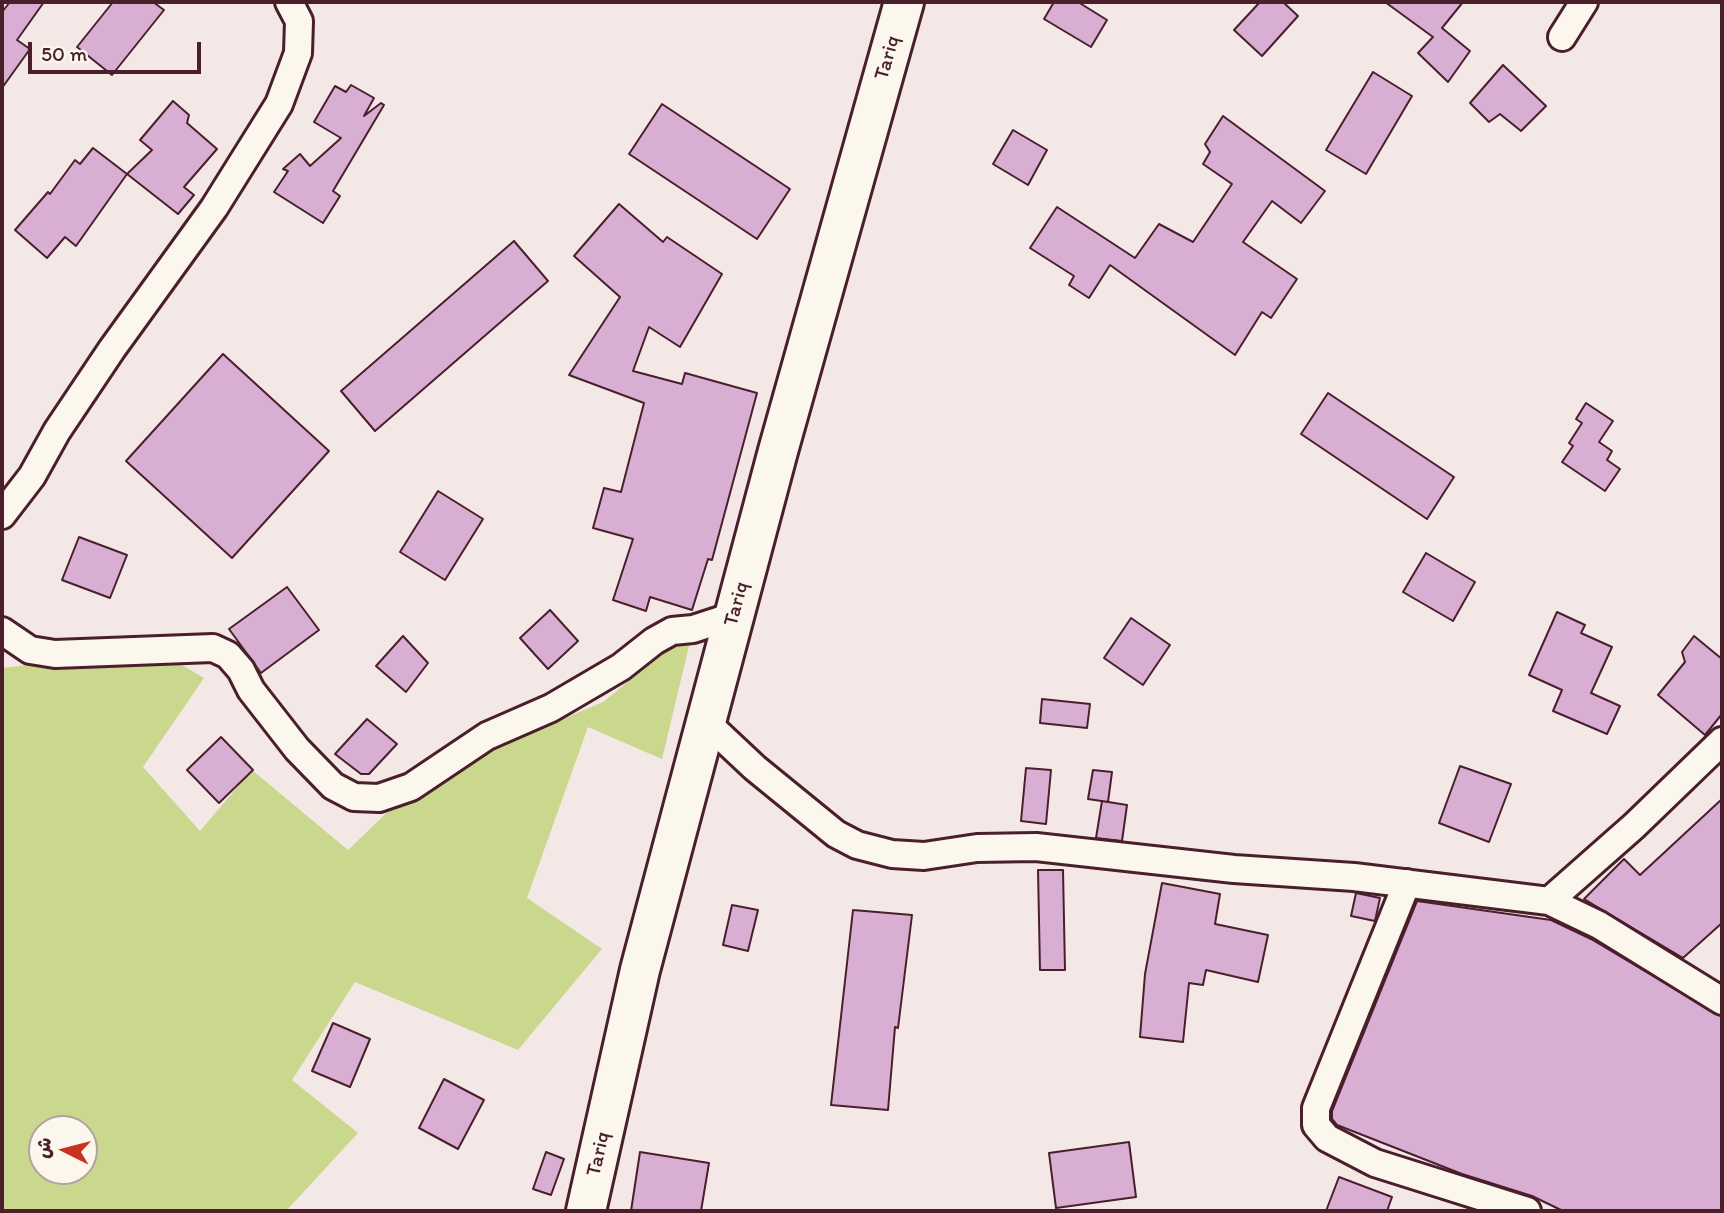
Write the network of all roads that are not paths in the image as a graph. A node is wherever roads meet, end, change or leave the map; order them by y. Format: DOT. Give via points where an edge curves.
graph roads {
  1 [pos="289,2"];
  2 [pos="904,2"];
  3 [pos="1584,2"];
  4 [pos="1562,37"];
  5 [pos="2,515"];
  6 [pos="733,616"];
  7 [pos="2,631"];
  8 [pos="707,723"];
  9 [pos="1722,741"];
  10 [pos="1407,883"];
  11 [pos="1549,901"];
  12 [pos="1722,1001"];
  13 [pos="586,1211"];
  14 [pos="1527,1211"];
  1 -- 5 [label="street" via="299,21 298,53 279,104 214,208 112,349"];
  2 -- 6 [label="main road, Tariq"];
  3 -- 4 [label="street"];
  6 -- 7 [label="street" via="654,640 621,667 551,708 487,736 411,787 379,798 354,797 333,786 297,749 228,655 213,648 55,654 30,649"];
  6 -- 8 [label="main road, Tariq"];
  8 -- 10 [label="street" via="836,834 892,854 924,856 1036,846"];
  8 -- 13 [label="main road, Tariq" via="640,970"];
  9 -- 11 [label="street"];
  10 -- 11 [label="street"];
  10 -- 14 [label="street" via="1316,1108 1317,1125 1327,1138 1375,1163"];
  11 -- 12 [label="street" via="1599,925"];
}
